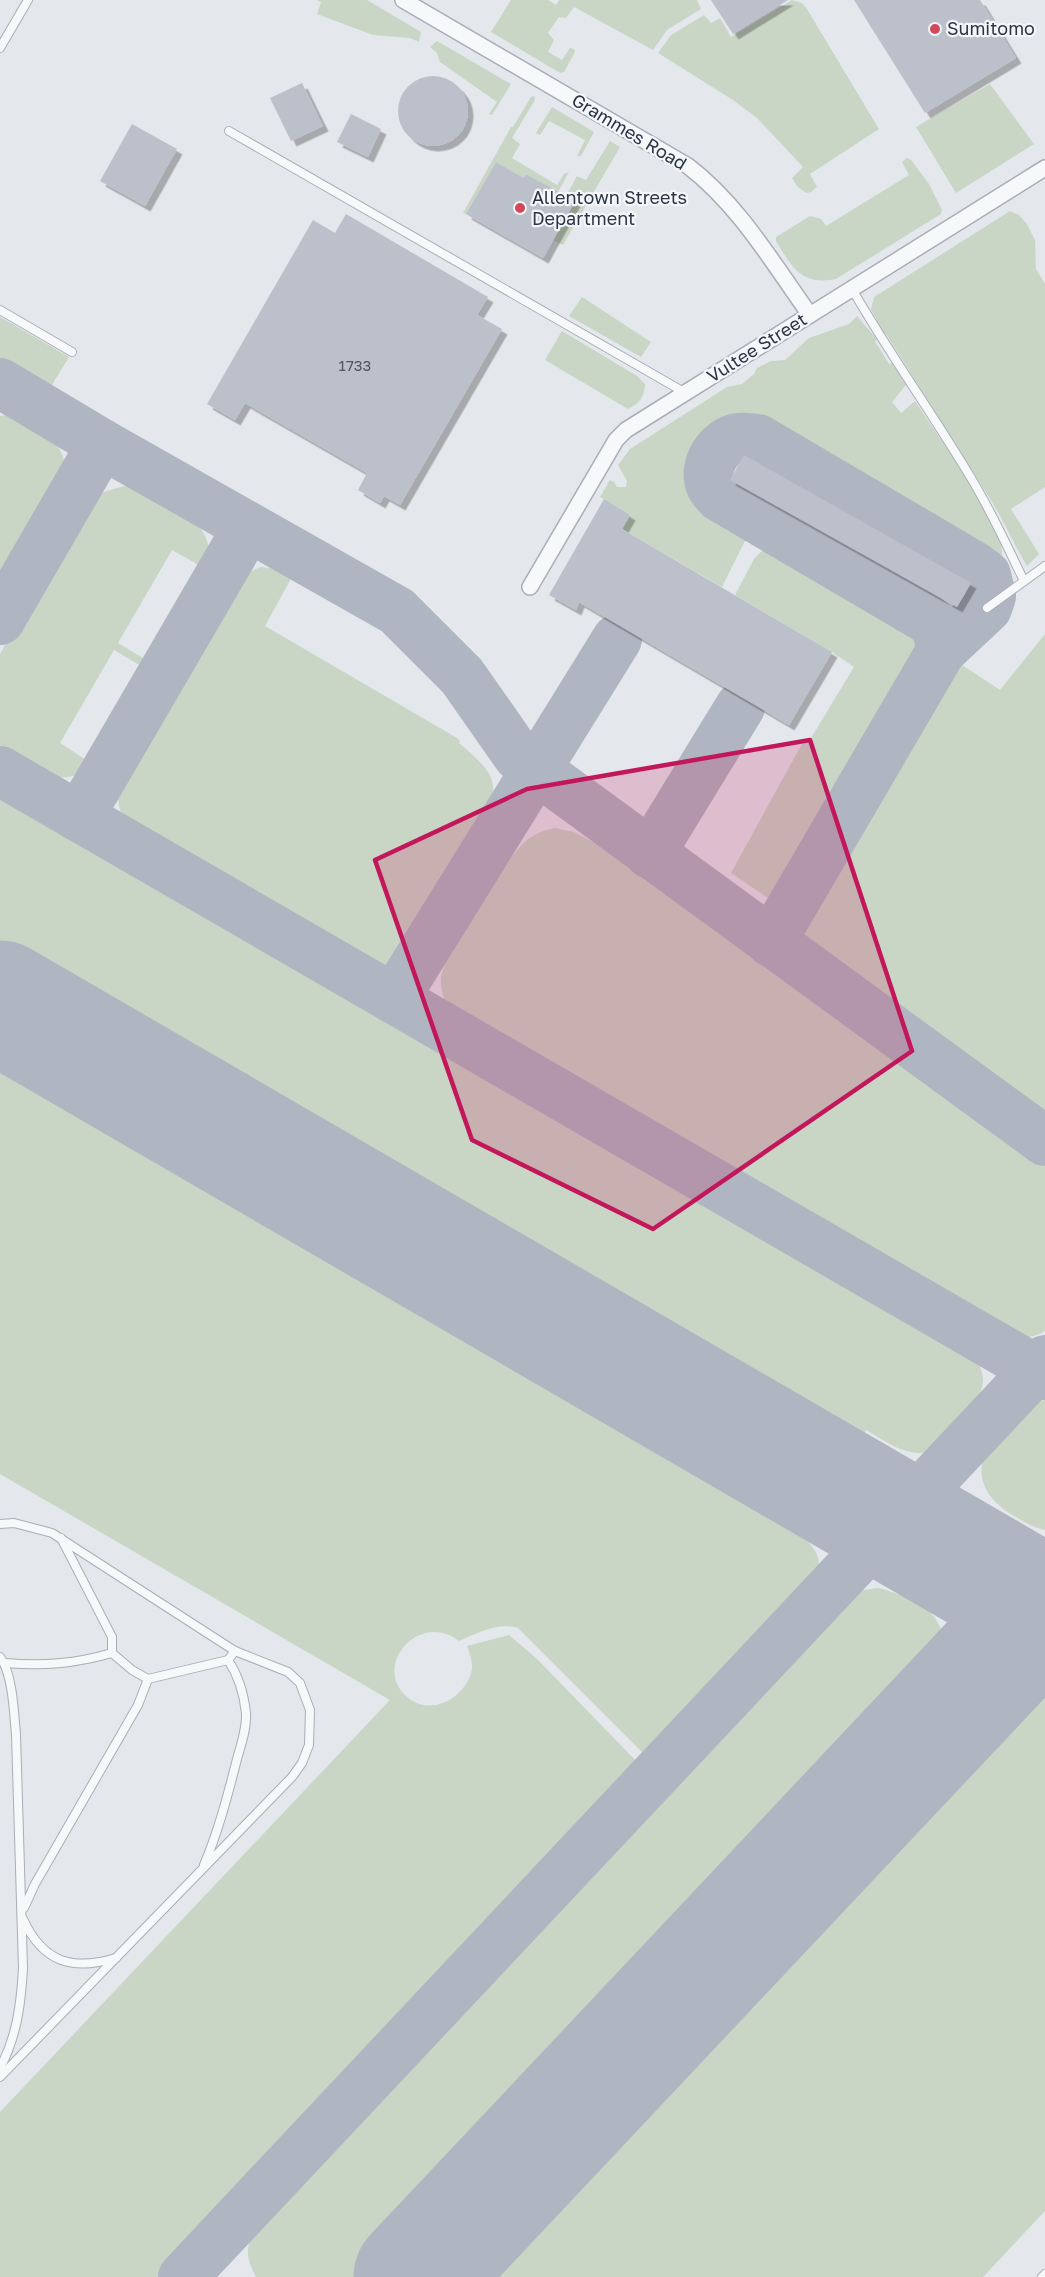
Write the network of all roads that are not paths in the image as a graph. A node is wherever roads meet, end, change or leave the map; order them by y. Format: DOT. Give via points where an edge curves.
graph roads {
  1 [pos="28,0"];
  2 [pos="403,0"];
  3 [pos="0,48"];
  4 [pos="229,131"];
  5 [pos="1045,168"];
  6 [pos="852,289"];
  7 [pos="0,310"];
  8 [pos="810,315"];
  9 [pos="72,352"];
  10 [pos="684,393"];
  11 [pos="1045,566"];
  12 [pos="1024,581"];
  13 [pos="530,587"];
  14 [pos="987,608"];
  15 [pos="0,1524"];
  16 [pos="60,1537"];
  17 [pos="235,1651"];
  18 [pos="112,1653"];
  19 [pos="2,1660"];
  20 [pos="228,1660"];
  21 [pos="148,1679"];
  22 [pos="201,1870"];
  23 [pos="21,1915"];
  24 [pos="118,1957"];
  25 [pos="0,2068"];
  26 [pos="0,2077"];
  1 -- 3 [label="lane"];
  2 -- 8 [label="street, Grammes Road" via="694,171 733,209"];
  4 -- 10 [label="lane"];
  5 -- 6 [label="street, Vultee Street"];
  6 -- 8 [label="street, Vultee Street"];
  6 -- 12 [label="lane" via="972,480"];
  7 -- 9 [label="lane"];
  8 -- 10 [label="street, Vultee Street"];
  10 -- 13 [label="street, Vultee Street" via="616,440"];
  11 -- 12 [label="lane"];
  12 -- 14 [label="lane"];
  15 -- 16 [label="lane" via="29,1526"];
  16 -- 17 [label="lane"];
  16 -- 18 [label="lane" via="112,1637"];
  17 -- 20 [label="lane"];
  17 -- 22 [label="lane" via="288,1672 300,1683 310,1710 309,1745 292,1777"];
  18 -- 19 [label="lane" via="84,1661 38,1666"];
  18 -- 21 [label="lane"];
  19 -- 23 [label="lane" via="13,1702 16,1736"];
  20 -- 21 [label="lane"];
  20 -- 22 [label="lane" via="246,1714 244,1734 222,1816"];
  21 -- 23 [label="lane" via="138,1705"];
  22 -- 24 [label="lane"];
  23 -- 24 [label="lane" via="32,1938 62,1960 78,1965"];
  23 -- 25 [label="lane" via="21,2006 13,2039"];
  24 -- 26 [label="lane"];
}
